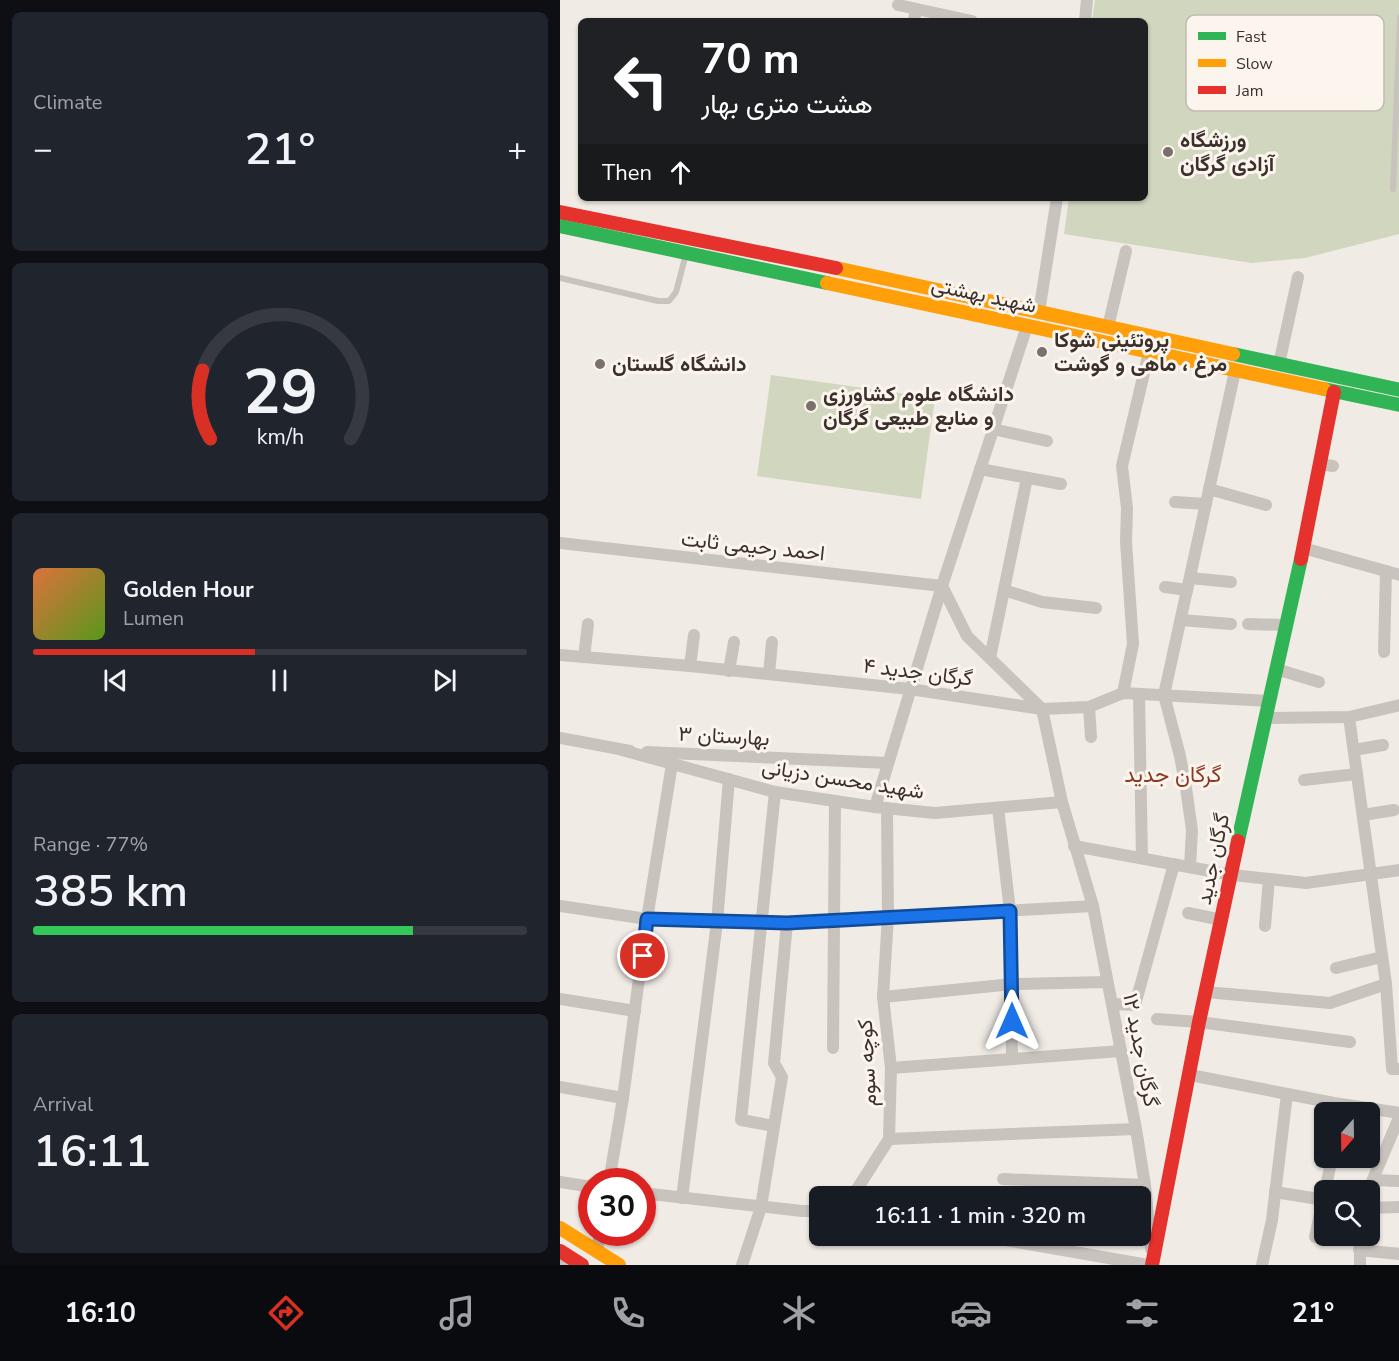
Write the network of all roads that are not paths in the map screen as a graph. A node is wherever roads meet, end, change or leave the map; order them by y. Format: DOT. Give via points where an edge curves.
graph roads {
  1 [pos="1087,0"];
  2 [pos="898,5"];
  3 [pos="915,15"];
  4 [pos="1400,17"];
  5 [pos="943,18"];
  6 [pos="1085,18"];
  7 [pos="1393,189"];
  8 [pos="1058,201"];
  9 [pos="560,212"];
  10 [pos="560,226"];
  11 [pos="1126,251"];
  12 [pos="687,253"];
  13 [pos="797,260"];
  14 [pos="794,276"];
  15 [pos="1298,277"];
  16 [pos="560,278"];
  17 [pos="1039,312"];
  18 [pos="1027,326"];
  19 [pos="1108,327"];
  20 [pos="1149,352"];
  21 [pos="1279,364"];
  22 [pos="1235,370"];
  23 [pos="1400,390"];
  24 [pos="1334,392"];
  25 [pos="1400,405"];
  26 [pos="993,429"];
  27 [pos="1047,441"];
  28 [pos="980,469"];
  29 [pos="1027,478"];
  30 [pos="1061,484"];
  31 [pos="1209,489"];
  32 [pos="1175,502"];
  33 [pos="1206,504"];
  34 [pos="1266,505"];
  35 [pos="560,543"];
  36 [pos="1303,549"];
  37 [pos="1386,571"];
  38 [pos="1400,575"];
  39 [pos="1230,582"];
  40 [pos="1188,584"];
  41 [pos="942,586"];
  42 [pos="1165,587"];
  43 [pos="1004,590"];
  44 [pos="1096,608"];
  45 [pos="1181,620"];
  46 [pos="588,624"];
  47 [pos="1231,624"];
  48 [pos="1248,624"];
  49 [pos="1286,625"];
  50 [pos="694,635"];
  51 [pos="734,642"];
  52 [pos="772,642"];
  53 [pos="1384,652"];
  54 [pos="560,656"];
  55 [pos="584,657"];
  56 [pos="990,658"];
  57 [pos="690,666"];
  58 [pos="1276,669"];
  59 [pos="730,671"];
  60 [pos="769,674"];
  61 [pos="1319,682"];
  62 [pos="910,689"];
  63 [pos="1123,693"];
  64 [pos="1139,694"];
  65 [pos="1164,695"];
  66 [pos="1269,701"];
  67 [pos="1400,705"];
  68 [pos="1089,707"];
  69 [pos="1042,709"];
  70 [pos="1349,717"];
  71 [pos="1265,718"];
  72 [pos="1091,737"];
  73 [pos="560,738"];
  74 [pos="1383,745"];
  75 [pos="622,750"];
  76 [pos="1354,750"];
  77 [pos="888,763"];
  78 [pos="672,764"];
  79 [pos="1357,774"];
  80 [pos="729,779"];
  81 [pos="1304,780"];
  82 [pos="775,792"];
  83 [pos="835,801"];
  84 [pos="1062,802"];
  85 [pos="881,808"];
  86 [pos="998,808"];
  87 [pos="1394,810"];
  88 [pos="1363,815"];
  89 [pos="1074,846"];
  90 [pos="1142,858"];
  91 [pos="1174,864"];
  92 [pos="1190,867"];
  93 [pos="1400,870"];
  94 [pos="1371,874"];
  95 [pos="1232,875"];
  96 [pos="1270,879"];
  97 [pos="560,906"];
  98 [pos="1092,906"];
  99 [pos="1010,911"];
  100 [pos="1188,913"];
  101 [pos="888,916"];
  102 [pos="647,919"];
  103 [pos="834,919"];
  104 [pos="1222,920"];
  105 [pos="717,922"];
  106 [pos="763,922"];
  107 [pos="787,923"];
  108 [pos="1265,926"];
  109 [pos="1382,957"];
  110 [pos="1336,968"];
  111 [pos="1108,981"];
  112 [pos="1013,984"];
  113 [pos="1386,984"];
  114 [pos="1206,992"];
  115 [pos="883,997"];
  116 [pos="560,999"];
  117 [pos="1112,1004"];
  118 [pos="635,1011"];
  119 [pos="1157,1019"];
  120 [pos="1199,1022"];
  121 [pos="1349,1042"];
  122 [pos="833,1048"];
  123 [pos="1121,1051"];
  124 [pos="1012,1059"];
  125 [pos="891,1068"];
  126 [pos="1396,1069"];
  127 [pos="1190,1075"];
  128 [pos="560,1088"];
  129 [pos="1288,1094"];
  130 [pos="623,1098"];
  131 [pos="1319,1102"];
  132 [pos="1380,1112"];
  133 [pos="1400,1114"];
  134 [pos="774,1126"];
  135 [pos="1136,1129"];
  136 [pos="1396,1135"];
  137 [pos="889,1139"];
  138 [pos="611,1168"];
  139 [pos="1002,1179"];
  140 [pos="1373,1180"];
  141 [pos="1400,1181"];
  142 [pos="560,1182"];
  143 [pos="1380,1184"];
  144 [pos="578,1185"];
  145 [pos="1145,1185"];
  146 [pos="859,1186"];
  147 [pos="1275,1192"];
  148 [pos="656,1195"];
  149 [pos="682,1198"];
  150 [pos="1314,1198"];
  151 [pos="761,1206"];
  152 [pos="1400,1207"];
  153 [pos="1380,1208"];
  154 [pos="809,1210"];
  155 [pos="560,1228"];
  156 [pos="598,1246"];
  157 [pos="1041,1246"];
  158 [pos="1359,1246"];
  159 [pos="1359,1250"];
  160 [pos="560,1251"];
  161 [pos="597,1251"];
  162 [pos="1400,1254"];
  163 [pos="582,1265"];
  164 [pos="619,1265"];
  165 [pos="742,1265"];
  166 [pos="1151,1265"];
  167 [pos="1262,1265"];
  168 [pos="1360,1265"];
  1 -- 6 [label="street"];
  2 -- 3 [label="street"];
  3 -- 5 [label="street"];
  4 -- 7 [label="lane"];
  8 -- 17 [label="street"];
  9 -- 13 [label="main road, شهید بهشتی"];
  10 -- 12 [label="main road, شهید بهشتی"];
  11 -- 19 [label="street"];
  12 -- 14 [label="main road, شهید بهشتی"];
  12 -- 16 [label="lane" via="676,292 669,301 658,302"];
  13 -- 14 [label="main road"];
  13 -- 17 [label="main road, شهید بهشتی"];
  14 -- 18 [label="main road, شهید بهشتی"];
  15 -- 21 [label="street"];
  17 -- 19 [label="main road, شهید بهشتی"];
  18 -- 20 [label="main road, شهید بهشتی"];
  18 -- 26 [label="street, کوچه سوم"];
  19 -- 21 [label="main road, شهید بهشتی"];
  20 -- 22 [label="main road, شهید بهشتی"];
  20 -- 63 [label="street" via="1122,466 1133,644"];
  21 -- 23 [label="main road, شهید بهشتی"];
  22 -- 24 [label="main road, شهید بهشتی"];
  22 -- 31 [label="street"];
  24 -- 25 [label="main road, شهید بهشتی"];
  24 -- 36 [label="main road, گرگان جدید" via="1326,465"];
  26 -- 27 [label="street"];
  26 -- 28 [label="street, کوچه سوم"];
  28 -- 29 [label="street"];
  28 -- 41 [label="street, کوچه سوم"];
  29 -- 30 [label="street"];
  29 -- 43 [label="street"];
  31 -- 33 [label="street"];
  31 -- 34 [label="street"];
  32 -- 33 [label="street"];
  33 -- 40 [label="street"];
  35 -- 41 [label="street, احمد رحیمی ثابت"];
  36 -- 37 [label="street"];
  36 -- 49 [label="main road, گرگان جدید"];
  37 -- 38 [label="street"];
  37 -- 53 [label="street"];
  39 -- 40 [label="street"];
  40 -- 42 [label="street"];
  40 -- 45 [label="street"];
  41 -- 56 [label="street" via="967,636"];
  41 -- 62 [label="street, کوچه سوم"];
  43 -- 44 [label="street" via="1042,602"];
  43 -- 56 [label="street"];
  45 -- 47 [label="street"];
  45 -- 65 [label="street"];
  46 -- 55 [label="street"];
  48 -- 49 [label="street"];
  49 -- 58 [label="main road, گرگان جدید"];
  50 -- 57 [label="street"];
  51 -- 59 [label="street"];
  52 -- 60 [label="street"];
  54 -- 55 [label="street, گرگان جدید ۴"];
  55 -- 57 [label="street, گرگان جدید ۴"];
  56 -- 69 [label="street"];
  57 -- 59 [label="street, گرگان جدید ۴"];
  58 -- 61 [label="street"];
  58 -- 66 [label="main road, گرگان جدید"];
  59 -- 60 [label="street, گرگان جدید ۴"];
  60 -- 62 [label="street, گرگان جدید ۴"];
  62 -- 69 [label="street, گرگان جدید ۴"];
  62 -- 77 [label="street, کوچه سوم"];
  63 -- 64 [label="street, گرگان جدید ۴"];
  63 -- 68 [label="street, گرگان جدید ۴"];
  64 -- 65 [label="street, گرگان جدید ۴"];
  64 -- 90 [label="street"];
  65 -- 66 [label="street, گرگان جدید ۴"];
  65 -- 92 [label="street" via="1186,788 1192,830"];
  66 -- 71 [label="main road, گرگان جدید"];
  67 -- 70 [label="street"];
  68 -- 69 [label="street, گرگان جدید ۴"];
  68 -- 72 [label="street"];
  69 -- 84 [label="street, گرگان جدید ۱۲"];
  70 -- 71 [label="street"];
  70 -- 76 [label="street"];
  71 -- 95 [label="main road, گرگان جدید"];
  73 -- 75 [label="street, بهارستان ۳"];
  74 -- 76 [label="street"];
  75 -- 77 [label="street, بهارستان ۳"];
  75 -- 78 [label="street, شهید محسن دزیانی"];
  76 -- 79 [label="street"];
  77 -- 85 [label="street, کوچه سوم"];
  78 -- 80 [label="street, شهید محسن دزیانی"];
  78 -- 102 [label="street"];
  79 -- 81 [label="street"];
  79 -- 88 [label="street"];
  80 -- 82 [label="street, شهید محسن دزیانی"];
  80 -- 105 [label="street"];
  82 -- 83 [label="street, شهید محسن دزیانی"];
  82 -- 106 [label="street"];
  83 -- 85 [label="street, شهید محسن دزیانی"];
  83 -- 103 [label="street"];
  84 -- 86 [label="street, شهید محسن دزیانی"];
  84 -- 89 [label="street, گرگان جدید ۱۲"];
  85 -- 86 [label="street, شهید محسن دزیانی" via="935,813"];
  85 -- 101 [label="street, کوچه سوم"];
  86 -- 99 [label="street"];
  87 -- 88 [label="street"];
  88 -- 94 [label="street"];
  89 -- 90 [label="street"];
  89 -- 98 [label="street, گرگان جدید ۱۲"];
  90 -- 91 [label="street"];
  91 -- 92 [label="street"];
  91 -- 117 [label="street" via="1135,1005"];
  92 -- 95 [label="street"];
  93 -- 94 [label="street"];
  94 -- 96 [label="street" via="1306,883"];
  94 -- 109 [label="street"];
  95 -- 96 [label="street"];
  95 -- 104 [label="main road, گرگان جدید"];
  96 -- 108 [label="street"];
  97 -- 102 [label="street"];
  98 -- 99 [label="street"];
  98 -- 111 [label="street, گرگان جدید ۱۲"];
  99 -- 101 [label="street"];
  99 -- 112 [label="street"];
  100 -- 104 [label="street"];
  101 -- 103 [label="street"];
  101 -- 115 [label="street, کوچه سوم"];
  102 -- 105 [label="street"];
  102 -- 118 [label="street"];
  103 -- 107 [label="street"];
  103 -- 122 [label="street"];
  104 -- 114 [label="main road, گرگان جدید"];
  105 -- 106 [label="street"];
  105 -- 149 [label="street"];
  106 -- 107 [label="street"];
  106 -- 134 [label="street" via="741,1120"];
  107 -- 134 [label="street" via="774,1063 782,1077"];
  109 -- 110 [label="street"];
  109 -- 113 [label="street"];
  111 -- 112 [label="street"];
  111 -- 117 [label="street, گرگان جدید ۱۲"];
  112 -- 115 [label="street"];
  112 -- 124 [label="street"];
  113 -- 114 [label="street" via="1330,1003"];
  113 -- 126 [label="street"];
  114 -- 120 [label="main road, گرگان جدید"];
  115 -- 125 [label="street, کوچه سوم"];
  116 -- 118 [label="street"];
  117 -- 123 [label="street, گرگان جدید ۱۲"];
  118 -- 130 [label="street"];
  119 -- 120 [label="street"];
  120 -- 121 [label="street"];
  120 -- 127 [label="main road, گرگان جدید"];
  123 -- 124 [label="street"];
  123 -- 135 [label="street, گرگان جدید ۱۲"];
  124 -- 125 [label="street"];
  125 -- 137 [label="street, کوچه سوم"];
  127 -- 129 [label="street"];
  127 -- 166 [label="main road, گرگان جدید"];
  128 -- 130 [label="street"];
  129 -- 131 [label="street"];
  129 -- 147 [label="street"];
  130 -- 138 [label="street"];
  132 -- 133 [label="street"];
  133 -- 136 [label="street"];
  134 -- 151 [label="street"];
  135 -- 137 [label="street"];
  135 -- 145 [label="street, گرگان جدید ۱۲"];
  136 -- 140 [label="street"];
  137 -- 146 [label="street"];
  139 -- 145 [label="street"];
  141 -- 143 [label="street"];
  142 -- 144 [label="street"];
  145 -- 166 [label="street, گرگان جدید ۱۲"];
  147 -- 150 [label="street"];
  147 -- 167 [label="street"];
  148 -- 149 [label="street"];
  149 -- 151 [label="street"];
  151 -- 154 [label="street"];
  151 -- 165 [label="street"];
  152 -- 153 [label="street"];
  155 -- 161 [label="main road"];
  156 -- 161 [label="street"];
  157 -- 166 [label="street"];
  158 -- 159 [label="street"];
  159 -- 162 [label="street"];
  159 -- 168 [label="street"];
  160 -- 163 [label="main road"];
  161 -- 164 [label="main road"];
}
